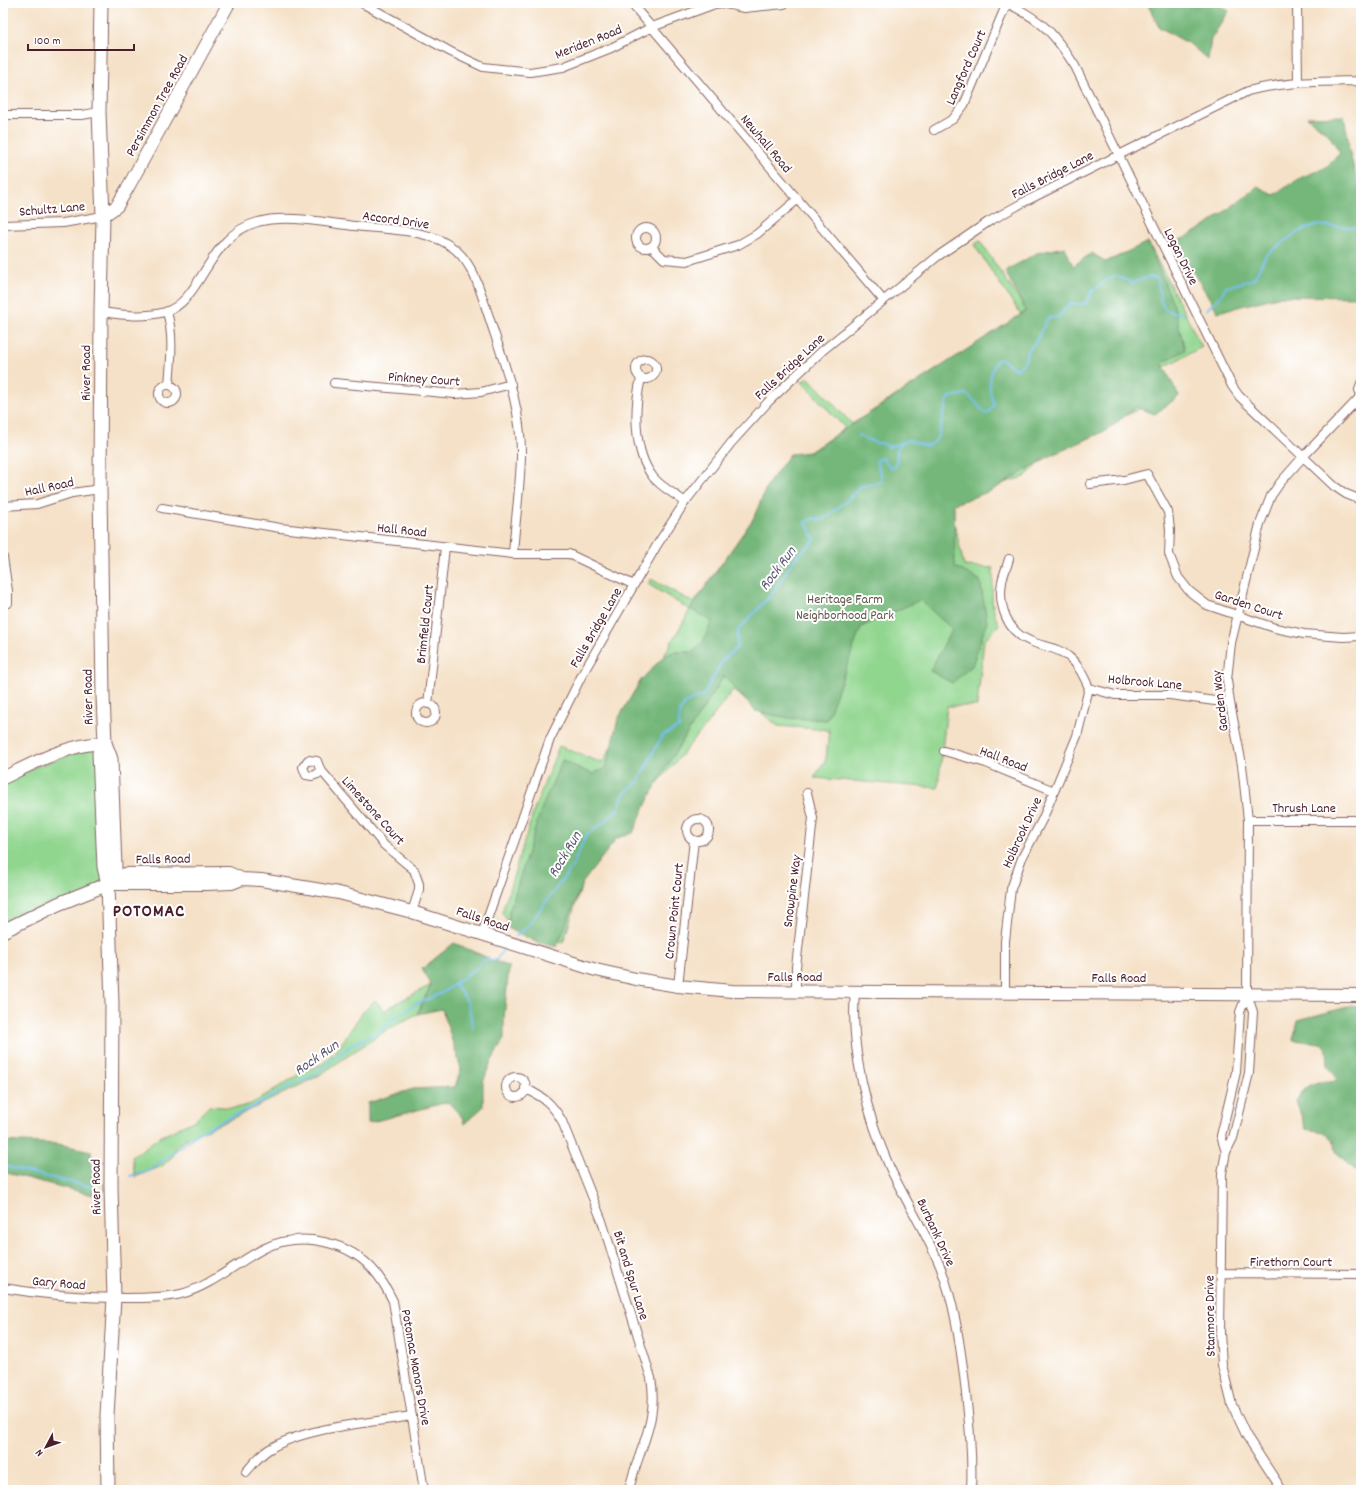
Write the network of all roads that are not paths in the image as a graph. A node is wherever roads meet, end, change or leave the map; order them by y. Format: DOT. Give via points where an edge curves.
graph roads {
  1 [pos="101,3"];
  2 [pos="229,3"];
  3 [pos="362,3"];
  4 [pos="631,3"];
  5 [pos="1007,3"];
  6 [pos="1297,3"];
  7 [pos="784,4"];
  8 [pos="652,27"];
  9 [pos="1361,81"];
  10 [pos="1298,82"];
  11 [pos="99,112"];
  12 [pos="3,115"];
  13 [pos="934,130"];
  14 [pos="1118,155"];
  15 [pos="798,199"];
  16 [pos="103,216"];
  17 [pos="3,225"];
  18 [pos="652,247"];
  19 [pos="883,300"];
  20 [pos="101,312"];
  21 [pos="167,312"];
  22 [pos="641,378"];
  23 [pos="334,383"];
  24 [pos="1361,383"];
  25 [pos="511,384"];
  26 [pos="170,385"];
  27 [pos="1361,395"];
  28 [pos="1302,458"];
  29 [pos="1090,484"];
  30 [pos="100,489"];
  31 [pos="1361,500"];
  32 [pos="685,502"];
  33 [pos="3,506"];
  34 [pos="162,508"];
  35 [pos="445,547"];
  36 [pos="513,554"];
  37 [pos="3,556"];
  38 [pos="1009,559"];
  39 [pos="634,585"];
  40 [pos="8,603"];
  41 [pos="1238,616"];
  42 [pos="1361,636"];
  43 [pos="1089,688"];
  44 [pos="1230,703"];
  45 [pos="428,704"];
  46 [pos="105,743"];
  47 [pos="944,751"];
  48 [pos="320,769"];
  49 [pos="3,778"];
  50 [pos="1054,791"];
  51 [pos="807,793"];
  52 [pos="1248,820"];
  53 [pos="1361,820"];
  54 [pos="694,840"];
  55 [pos="108,884"];
  56 [pos="412,912"];
  57 [pos="3,931"];
  58 [pos="482,934"];
  59 [pos="678,986"];
  60 [pos="855,992"];
  61 [pos="796,993"];
  62 [pos="1005,993"];
  63 [pos="1247,994"];
  64 [pos="1361,995"];
  65 [pos="525,1088"];
  66 [pos="1226,1152"];
  67 [pos="1221,1273"];
  68 [pos="1361,1274"];
  69 [pos="3,1288"];
  70 [pos="114,1298"];
  71 [pos="412,1416"];
  72 [pos="246,1472"];
  73 [pos="108,1490"];
  74 [pos="424,1490"];
  75 [pos="629,1490"];
  76 [pos="971,1490"];
  77 [pos="1282,1490"];
  1 -- 11 [label="main road, River Road"];
  2 -- 16 [label="main road, Persimmon Tree Road" via="127,190 117,206"];
  3 -- 8 [label="street, Meriden Road" via="483,67 505,70 530,72 563,67 611,48"];
  4 -- 8 [label="street, Newhall Road"];
  5 -- 13 [label="street, Langford Court" via="964,105 953,119"];
  5 -- 14 [label="street, Logan Drive" via="1036,18 1062,46 1075,66"];
  6 -- 10 [label="street"];
  7 -- 8 [label="street, Meriden Road" via="744,8 715,4"];
  8 -- 15 [label="street, Newhall Road"];
  9 -- 10 [label="street, Falls Bridge Lane"];
  10 -- 14 [label="street, Falls Bridge Lane" via="1273,84 1248,91"];
  11 -- 12 [label="street" via="82,115"];
  11 -- 16 [label="main road, River Road"];
  14 -- 19 [label="street, Falls Bridge Lane" via="988,222 938,256"];
  14 -- 28 [label="street, Logan Drive" via="1232,386"];
  15 -- 18 [label="street" via="748,240 710,255 688,261 664,259"];
  15 -- 19 [label="street, Newhall Road"];
  16 -- 17 [label="street, Schultz Lane" via="63,223"];
  16 -- 20 [label="main road, River Road"];
  19 -- 32 [label="street, Falls Bridge Lane" via="822,351 769,401 731,443"];
  20 -- 21 [label="street, Accord Drive" via="141,316"];
  20 -- 30 [label="main road, River Road"];
  21 -- 25 [label="street, Accord Drive" via="189,295 225,242 258,222 292,220 402,231 435,238 455,250 468,263 478,283"];
  21 -- 26 [label="street" via="172,340"];
  22 -- 32 [label="street" via="637,396 638,442 646,467 654,478"];
  23 -- 25 [label="street, Pinkney Court" via="455,394 481,392"];
  24 -- 27 [label="street, Garden Way"];
  25 -- 36 [label="street, Accord Drive" via="521,456"];
  27 -- 28 [label="street, Garden Way"];
  28 -- 31 [label="street, Logan Drive" via="1334,486"];
  28 -- 41 [label="street, Garden Way" via="1280,483 1266,508"];
  29 -- 41 [label="street, Garden Court" via="1147,474 1168,512 1169,554 1178,577 1207,605"];
  30 -- 33 [label="street, Hall Road" via="72,493 37,504"];
  30 -- 46 [label="main road, River Road"];
  32 -- 39 [label="street, Falls Bridge Lane"];
  34 -- 35 [label="street, Hall Road" via="280,528"];
  35 -- 36 [label="street, Hall Road"];
  35 -- 45 [label="street, Brimfield Court"];
  36 -- 39 [label="street, Hall Road" via="569,554"];
  37 -- 40 [label="street"];
  38 -- 43 [label="street, Holbrook Lane" via="1001,594 1003,612 1008,623 1025,640 1056,649 1069,657 1082,672"];
  39 -- 58 [label="street, Falls Bridge Lane" via="582,675 550,739"];
  41 -- 42 [label="street, Garden Court" via="1304,634"];
  41 -- 44 [label="street, Garden Way" via="1228,662"];
  43 -- 44 [label="street, Holbrook Lane" via="1115,695 1170,695"];
  43 -- 50 [label="street, Holbrook Drive" via="1077,736"];
  44 -- 52 [label="street, Garden Way" via="1242,765"];
  46 -- 49 [label="main road" via="86,744 58,752"];
  46 -- 55 [label="main road, River Road" via="110,759 115,867"];
  47 -- 50 [label="street, Hall Road" via="986,763"];
  48 -- 56 [label="street, Limestone Court" via="384,845 414,870 419,890"];
  50 -- 62 [label="street, Holbrook Drive" via="1010,889 1005,941"];
  51 -- 61 [label="street, Snowpine Way" via="813,818 796,967"];
  52 -- 53 [label="street, Thrush Lane"];
  52 -- 63 [label="street, Garden Way"];
  54 -- 59 [label="street, Crown Point Court"];
  55 -- 56 [label="main road, Falls Road" via="206,884 232,883 242,879 261,880 339,893"];
  55 -- 57 [label="main road, Falls Road" via="58,904"];
  55 -- 70 [label="main road, River Road" via="112,1004 111,1186"];
  56 -- 58 [label="main road, Falls Road"];
  58 -- 59 [label="main road, Falls Road" via="596,970"];
  59 -- 61 [label="main road, Falls Road"];
  60 -- 61 [label="main road, Falls Road"];
  60 -- 62 [label="main road, Falls Road"];
  60 -- 76 [label="street, Burbank Drive" via="853,1009 858,1054 871,1117 890,1168 940,1267 954,1309 969,1419"];
  62 -- 63 [label="main road, Falls Road"];
  63 -- 64 [label="main road, Falls Road"];
  63 -- 66 [label="street, Stanmore Drive" via="1240,1012 1236,1072 1222,1136"];
  63 -- 66 [label="street, Stanmore Drive" via="1253,1012 1249,1073 1233,1138"];
  65 -- 75 [label="street, Bit and Spur Lane" via="546,1099 562,1121 602,1221 650,1378 654,1396 651,1422"];
  66 -- 67 [label="street, Stanmore Drive" via="1222,1173"];
  67 -- 68 [label="street, Firethorn Court"];
  67 -- 77 [label="street, Stanmore Drive" via="1222,1365 1231,1402 1246,1435"];
  69 -- 70 [label="street, Gary Road" via="43,1295"];
  70 -- 71 [label="street, Potomac Manors Drive" via="158,1298 182,1294 208,1282 264,1248 288,1241 321,1241 340,1246 375,1272 393,1302"];
  70 -- 73 [label="main road, River Road" via="107,1415"];
  71 -- 72 [label="street" via="297,1436 268,1450"];
  71 -- 74 [label="street, Potomac Manors Drive"];
}
